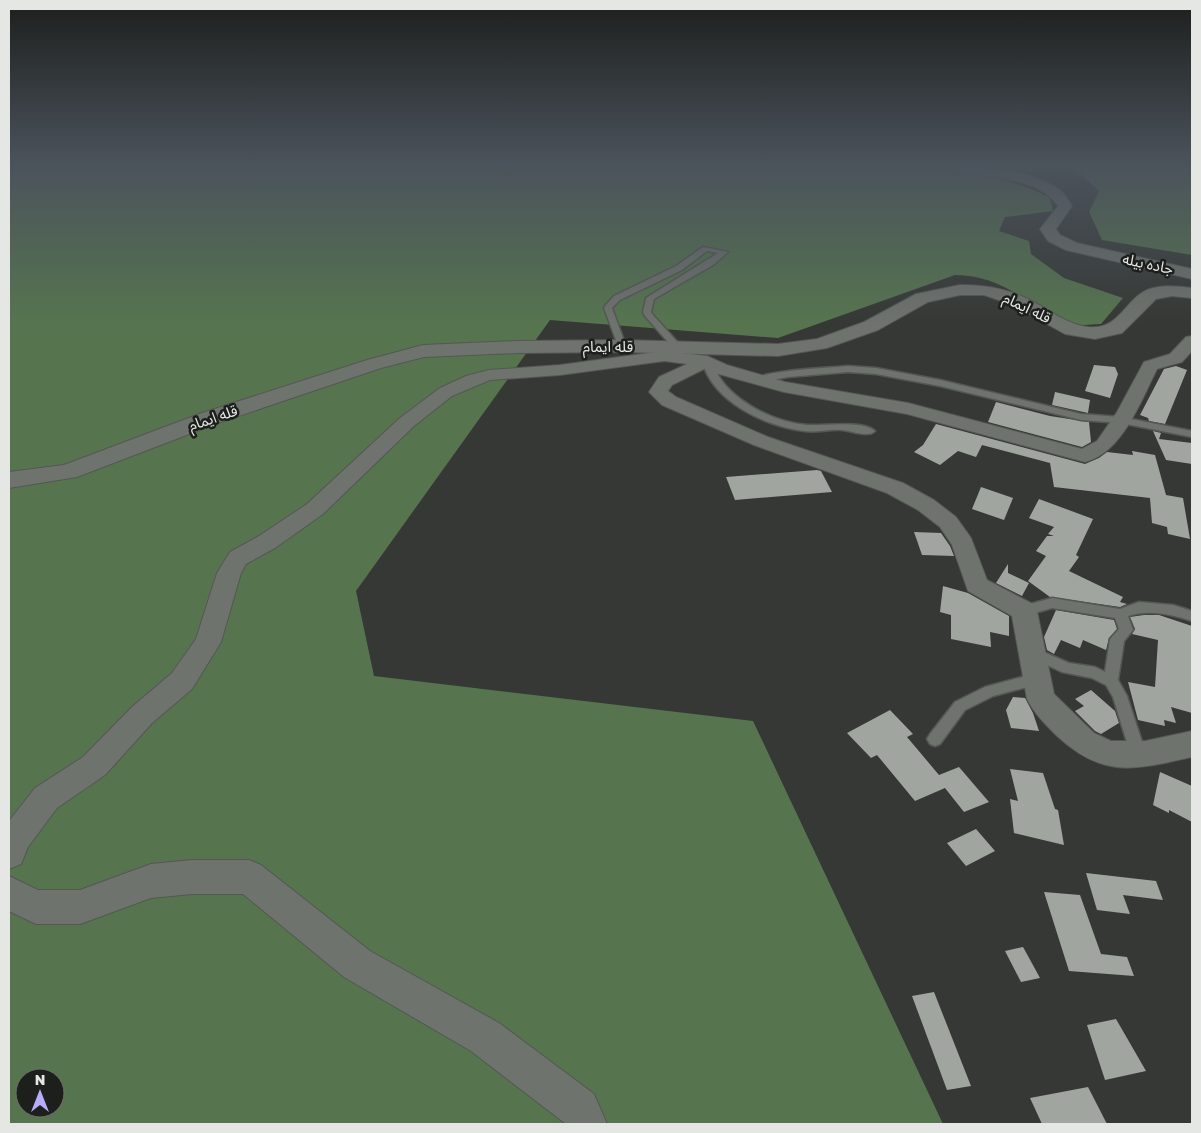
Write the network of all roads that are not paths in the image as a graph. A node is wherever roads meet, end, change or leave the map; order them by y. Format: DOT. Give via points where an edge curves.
graph roads {
  1 [pos="1055,220"];
  2 [pos="1192,274"];
  3 [pos="1192,293"];
  4 [pos="1192,341"];
  5 [pos="622,346"];
  6 [pos="678,348"];
  7 [pos="707,361"];
  8 [pos="757,380"];
  9 [pos="1121,420"];
  10 [pos="870,431"];
  11 [pos="1192,434"];
  12 [pos="9,480"];
  13 [pos="1024,611"];
  14 [pos="1120,614"];
  15 [pos="1192,616"];
  16 [pos="1032,652"];
  17 [pos="1037,679"];
  18 [pos="1111,681"];
  19 [pos="935,739"];
  20 [pos="1192,744"];
  21 [pos="1138,754"];
  22 [pos="9,854"];
  23 [pos="9,894"];
  24 [pos="586,1124"];
  1 -- 2 [label="street, جاده بیله" via="1048,229 1054,238 1072,247"];
  3 -- 6 [label="street, قله ایمام" via="1172,291 1150,295 1115,329 1095,333 1072,330 1019,301 986,290 960,290 922,298 871,326 820,344 778,350"];
  4 -- 9 [label="street" via="1176,358 1150,366"];
  5 -- 6 [label="street, قله ایمام"];
  5 -- 6 [label="lane" via="608,308 617,298 679,268 706,249 724,252 650,298 649,316"];
  5 -- 12 [label="street, قله ایمام" via="423,351 210,418 68,472"];
  7 -- 8 [label="street" via="721,369"];
  7 -- 10 [label="lane" via="707,371 722,391 742,405 780,422 803,428"];
  7 -- 13 [label="street" via="665,381 658,392 669,401 761,441 895,488 926,505 948,522 963,544 977,585"];
  7 -- 22 [label="street" via="664,356 560,370 489,375 446,392 407,422 314,509 238,558 229,573 208,642 182,681 142,715 94,766 46,798 17,836"];
  8 -- 9 [label="lane" via="848,369 876,372 940,383 1081,417"];
  8 -- 9 [label="street" via="908,409 1085,456 1104,445"];
  9 -- 11 [label="lane"];
  13 -- 14 [label="lane" via="1052,603"];
  13 -- 16 [label="street"];
  14 -- 15 [label="lane" via="1139,607 1173,610"];
  14 -- 18 [label="lane" via="1126,630 1117,639"];
  16 -- 17 [label="street"];
  16 -- 18 [label="lane" via="1067,668 1095,673"];
  17 -- 19 [label="lane" via="990,691 960,706"];
  17 -- 21 [label="street" via="1041,699 1084,742 1108,754"];
  18 -- 21 [label="lane" via="1120,696"];
  20 -- 21 [label="street"];
  23 -- 24 [label="street" via="36,907 80,907 151,882 192,877 249,877 357,964 485,1037 580,1108"];
}
